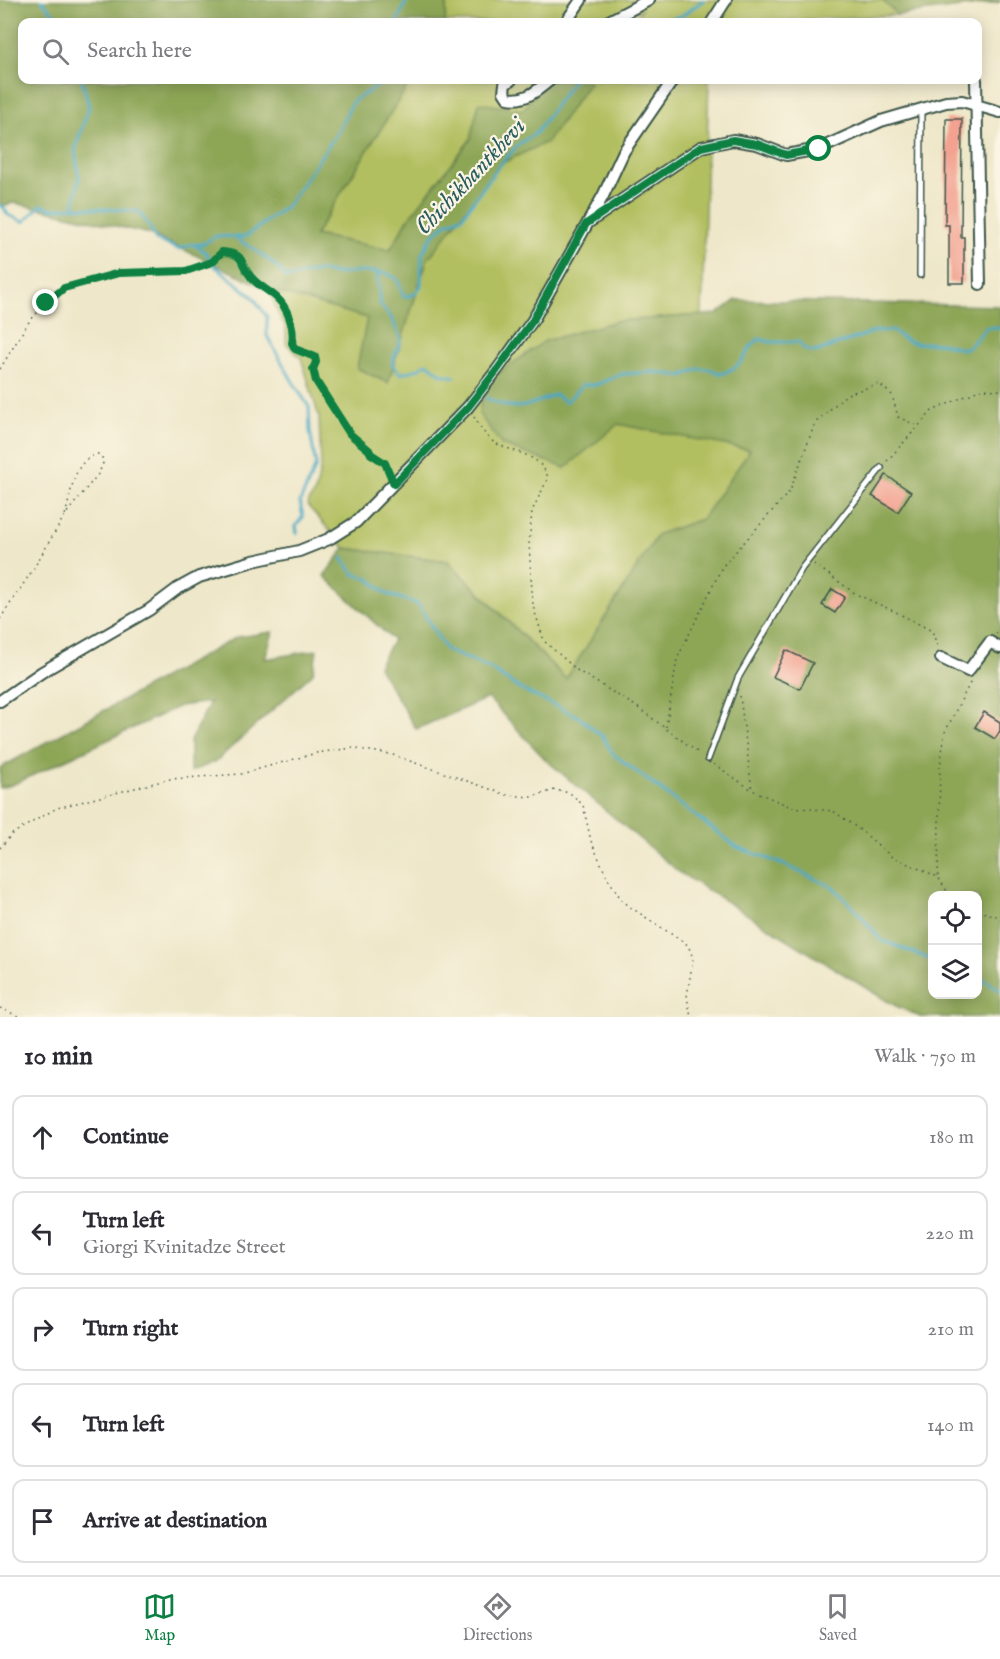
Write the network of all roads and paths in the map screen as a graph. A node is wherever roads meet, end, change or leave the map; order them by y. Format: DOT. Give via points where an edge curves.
graph roads {
  1 [pos="581,0"];
  2 [pos="649,0"];
  3 [pos="726,0"];
  4 [pos="569,18"];
  5 [pos="615,18"];
  6 [pos="715,18"];
  7 [pos="505,84"];
  8 [pos="545,84"];
  9 [pos="670,84"];
  10 [pos="976,84"];
  11 [pos="976,105"];
  12 [pos="921,109"];
  13 [pos="1000,112"];
  14 [pos="586,224"];
  15 [pos="920,275"];
  16 [pos="980,284"];
  17 [pos="0,369"];
  18 [pos="1000,390"];
  19 [pos="468,407"];
  20 [pos="918,426"];
  21 [pos="881,468"];
  22 [pos="394,484"];
  23 [pos="65,515"];
  24 [pos="808,560"];
  25 [pos="0,619"];
  26 [pos="1000,648"];
  27 [pos="941,658"];
  28 [pos="975,676"];
  29 [pos="738,678"];
  30 [pos="0,701"];
  31 [pos="666,728"];
  32 [pos="708,759"];
  33 [pos="752,790"];
  34 [pos="0,848"];
  35 [pos="938,877"];
  36 [pos="947,891"];
  37 [pos="982,912"];
  38 [pos="1000,917"];
  39 [pos="0,1008"];
  40 [pos="20,1017"];
  41 [pos="691,1017"];
  1 -- 4 [label="street"];
  2 -- 5 [label="street"];
  3 -- 6 [label="street"];
  7 -- 8 [label="street" via="508,98 517,100"];
  9 -- 14 [label="street" via="624,151"];
  10 -- 11 [label="street"];
  11 -- 12 [label="street" via="946,102"];
  11 -- 13 [label="street"];
  11 -- 16 [label="street"];
  12 -- 14 [label="street" via="881,121 819,149 786,155 733,140 701,147"];
  12 -- 15 [label="lane"];
  14 -- 19 [label="street" via="533,320"];
  17 -- 22 [label="path" via="28,323 64,288 119,273 186,271 212,262 222,252 235,253 242,258 251,277 282,305 291,321 295,349 315,357 316,381 350,434 385,463"];
  18 -- 20 [label="path" via="981,389 951,402 932,411"];
  19 -- 22 [label="street"];
  19 -- 31 [label="path" via="493,442 538,461 546,469 548,478 532,511 529,544 533,606 544,641 578,671"];
  20 -- 21 [label="path"];
  20 -- 31 [label="path" via="898,417 892,395 879,384 847,394 815,423 790,491 722,567 677,659"];
  21 -- 24 [label="lane"];
  22 -- 30 [label="street" via="356,522 329,539 299,551 199,577"];
  23 -- 23 [label="path" via="75,474 90,455 98,453 102,456 99,473"];
  23 -- 25 [label="path"];
  24 -- 27 [label="path" via="856,594 932,631"];
  24 -- 29 [label="lane"];
  26 -- 27 [label="street" via="990,642 968,671"];
  28 -- 35 [label="path" via="945,732 940,766"];
  29 -- 32 [label="lane"];
  29 -- 33 [label="path"];
  31 -- 32 [label="path"];
  32 -- 33 [label="path"];
  33 -- 35 [label="path" via="791,807 833,811 892,857"];
  34 -- 41 [label="path" via="12,834 57,808 170,779 241,774 316,753 352,748 390,754 507,795 531,797 555,790 570,794 584,806 591,840 621,899 688,945 693,958 687,997"];
  35 -- 36 [label="path"];
  37 -- 38 [label="path"];
  39 -- 40 [label="path"];
}
